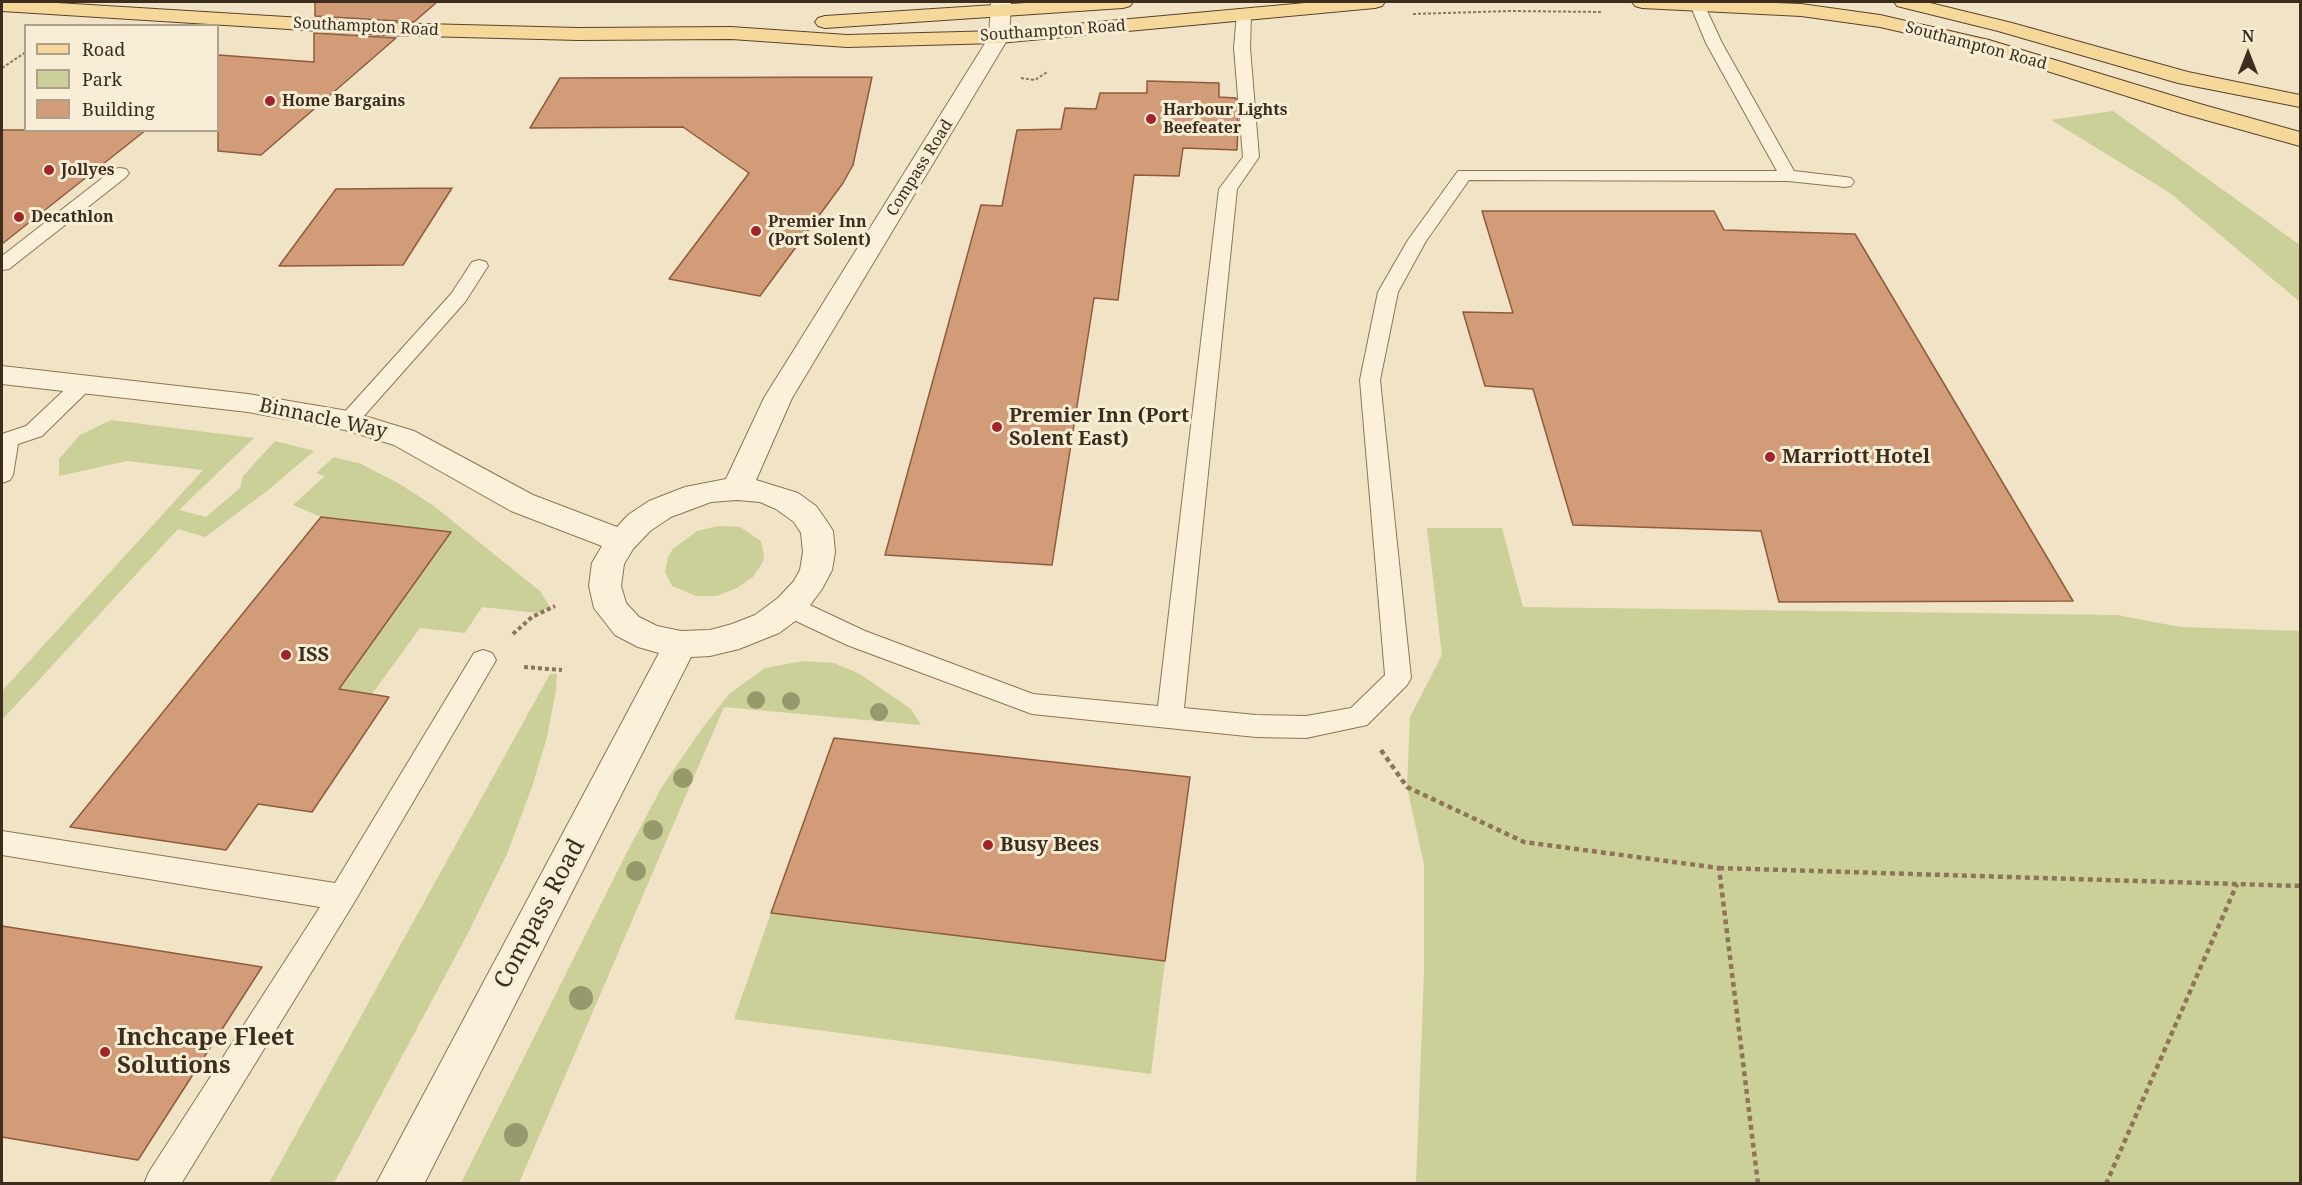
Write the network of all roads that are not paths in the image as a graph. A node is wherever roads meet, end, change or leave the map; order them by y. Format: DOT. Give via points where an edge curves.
graph roads {
  1 [pos="1123,2"];
  2 [pos="1375,2"];
  3 [pos="1642,2"];
  4 [pos="1696,2"];
  5 [pos="1904,2"];
  6 [pos="2,5"];
  7 [pos="54,5"];
  8 [pos="1002,6"];
  9 [pos="1244,12"];
  10 [pos="731,33"];
  11 [pos="999,37"];
  12 [pos="2186,78"];
  13 [pos="2301,101"];
  14 [pos="2301,116"];
  15 [pos="2301,139"];
  16 [pos="120,173"];
  17 [pos="1788,176"];
  18 [pos="1845,182"];
  19 [pos="2,265"];
  20 [pos="479,266"];
  21 [pos="2,375"];
  22 [pos="82,384"];
  23 [pos="348,421"];
  24 [pos="5,441"];
  25 [pos="2,475"];
  26 [pos="737,489"];
  27 [pos="622,541"];
  28 [pos="790,607"];
  29 [pos="681,644"];
  30 [pos="483,660"];
  31 [pos="1170,718"];
  32 [pos="2,843"];
  33 [pos="342,897"];
  34 [pos="161,1184"];
  35 [pos="399,1184"];
  1 -- 8 [label="main road, Southampton Road"];
  2 -- 9 [label="main road, Southampton Road"];
  3 -- 4 [label="main road, Southampton Road"];
  4 -- 15 [label="main road, Southampton Road" via="1880,21 1971,41"];
  4 -- 17 [label="lane"];
  5 -- 12 [label="main road, Southampton Road"];
  6 -- 7 [label="main road, Southampton Road"];
  7 -- 10 [label="main road, Southampton Road" via="396,29"];
  8 -- 10 [label="main road, Southampton Road"];
  8 -- 11 [label="street, Compass Road"];
  9 -- 11 [label="main road, Southampton Road"];
  9 -- 31 [label="lane" via="1242,48 1251,157 1227,189"];
  10 -- 11 [label="main road, Southampton Road" via="848,41"];
  11 -- 26 [label="street, Compass Road" via="778,398"];
  12 -- 13 [label="main road, Southampton Road"];
  12 -- 14 [label="main road" via="2230,96"];
  16 -- 19 [label="lane"];
  17 -- 18 [label="lane"];
  17 -- 31 [label="lane" via="1464,175 1417,240 1388,292 1370,380 1398,678 1358,717 1306,727"];
  20 -- 23 [label="lane" via="458,298"];
  21 -- 22 [label="street, Binnacle Way"];
  22 -- 23 [label="street, Binnacle Way" via="248,403"];
  22 -- 24 [label="lane" via="34,431"];
  23 -- 27 [label="street, Binnacle Way" via="404,438 522,503"];
  24 -- 25 [label="lane"];
  26 -- 27 [label="street" via="711,491 660,509"];
  26 -- 28 [label="street" via="764,492 787,501 806,514 817,531 816,570"];
  27 -- 29 [label="street" via="609,563 605,586 611,608 627,626 650,638"];
  28 -- 29 [label="street" via="767,624 739,636"];
  28 -- 31 [label="lane" via="856,638 1032,704"];
  29 -- 35 [label="street, Compass Road"];
  30 -- 33 [label="lane"];
  32 -- 33 [label="lane"];
  33 -- 34 [label="lane"];
}
